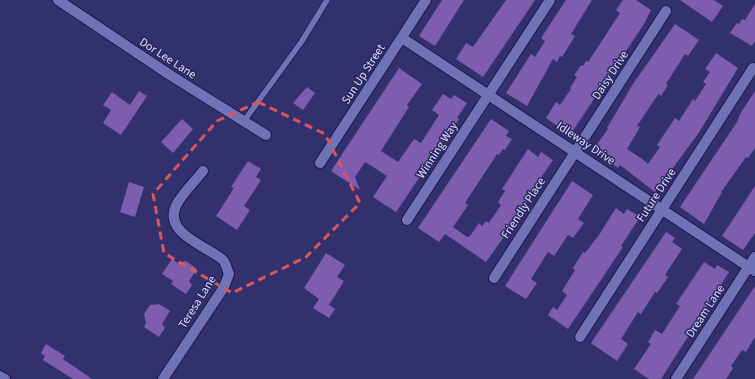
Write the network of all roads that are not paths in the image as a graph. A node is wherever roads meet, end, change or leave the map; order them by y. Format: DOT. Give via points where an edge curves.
graph roads {
  1 [pos="58,0"];
  2 [pos="327,0"];
  3 [pos="426,0"];
  4 [pos="550,0"];
  5 [pos="666,11"];
  6 [pos="402,38"];
  7 [pos="754,68"];
  8 [pos="488,94"];
  9 [pos="244,122"];
  10 [pos="266,135"];
  11 [pos="575,152"];
  12 [pos="320,163"];
  13 [pos="203,171"];
  14 [pos="662,210"];
  15 [pos="407,220"];
  16 [pos="755,257"];
  17 [pos="752,269"];
  18 [pos="494,278"];
  19 [pos="580,336"];
  20 [pos="0,376"];
  21 [pos="5,379"];
  22 [pos="163,379"];
  23 [pos="676,379"];
  1 -- 9 [label="street, Dor Lee Lane"];
  2 -- 9 [label="lane" via="302,41"];
  3 -- 6 [label="street, Sun Up Street"];
  4 -- 8 [label="street, Winning Way"];
  5 -- 11 [label="street, Daisy Drive"];
  6 -- 8 [label="street, Idleway Drive"];
  6 -- 12 [label="street, Sun Up Street"];
  7 -- 14 [label="street, Future Drive"];
  8 -- 11 [label="street, Idleway Drive"];
  8 -- 15 [label="street, Winning Way"];
  9 -- 10 [label="street, Dor Lee Lane"];
  11 -- 14 [label="street, Idleway Drive"];
  11 -- 18 [label="street, Friendly Place"];
  13 -- 22 [label="street, Teresa Lane" via="177,204 174,220 190,240 224,261 229,274 224,287"];
  14 -- 17 [label="street, Idleway Drive"];
  14 -- 19 [label="street, Future Drive"];
  16 -- 17 [label="street, Dream Lane"];
  17 -- 23 [label="street, Dream Lane"];
  20 -- 21 [label="street"];
}
